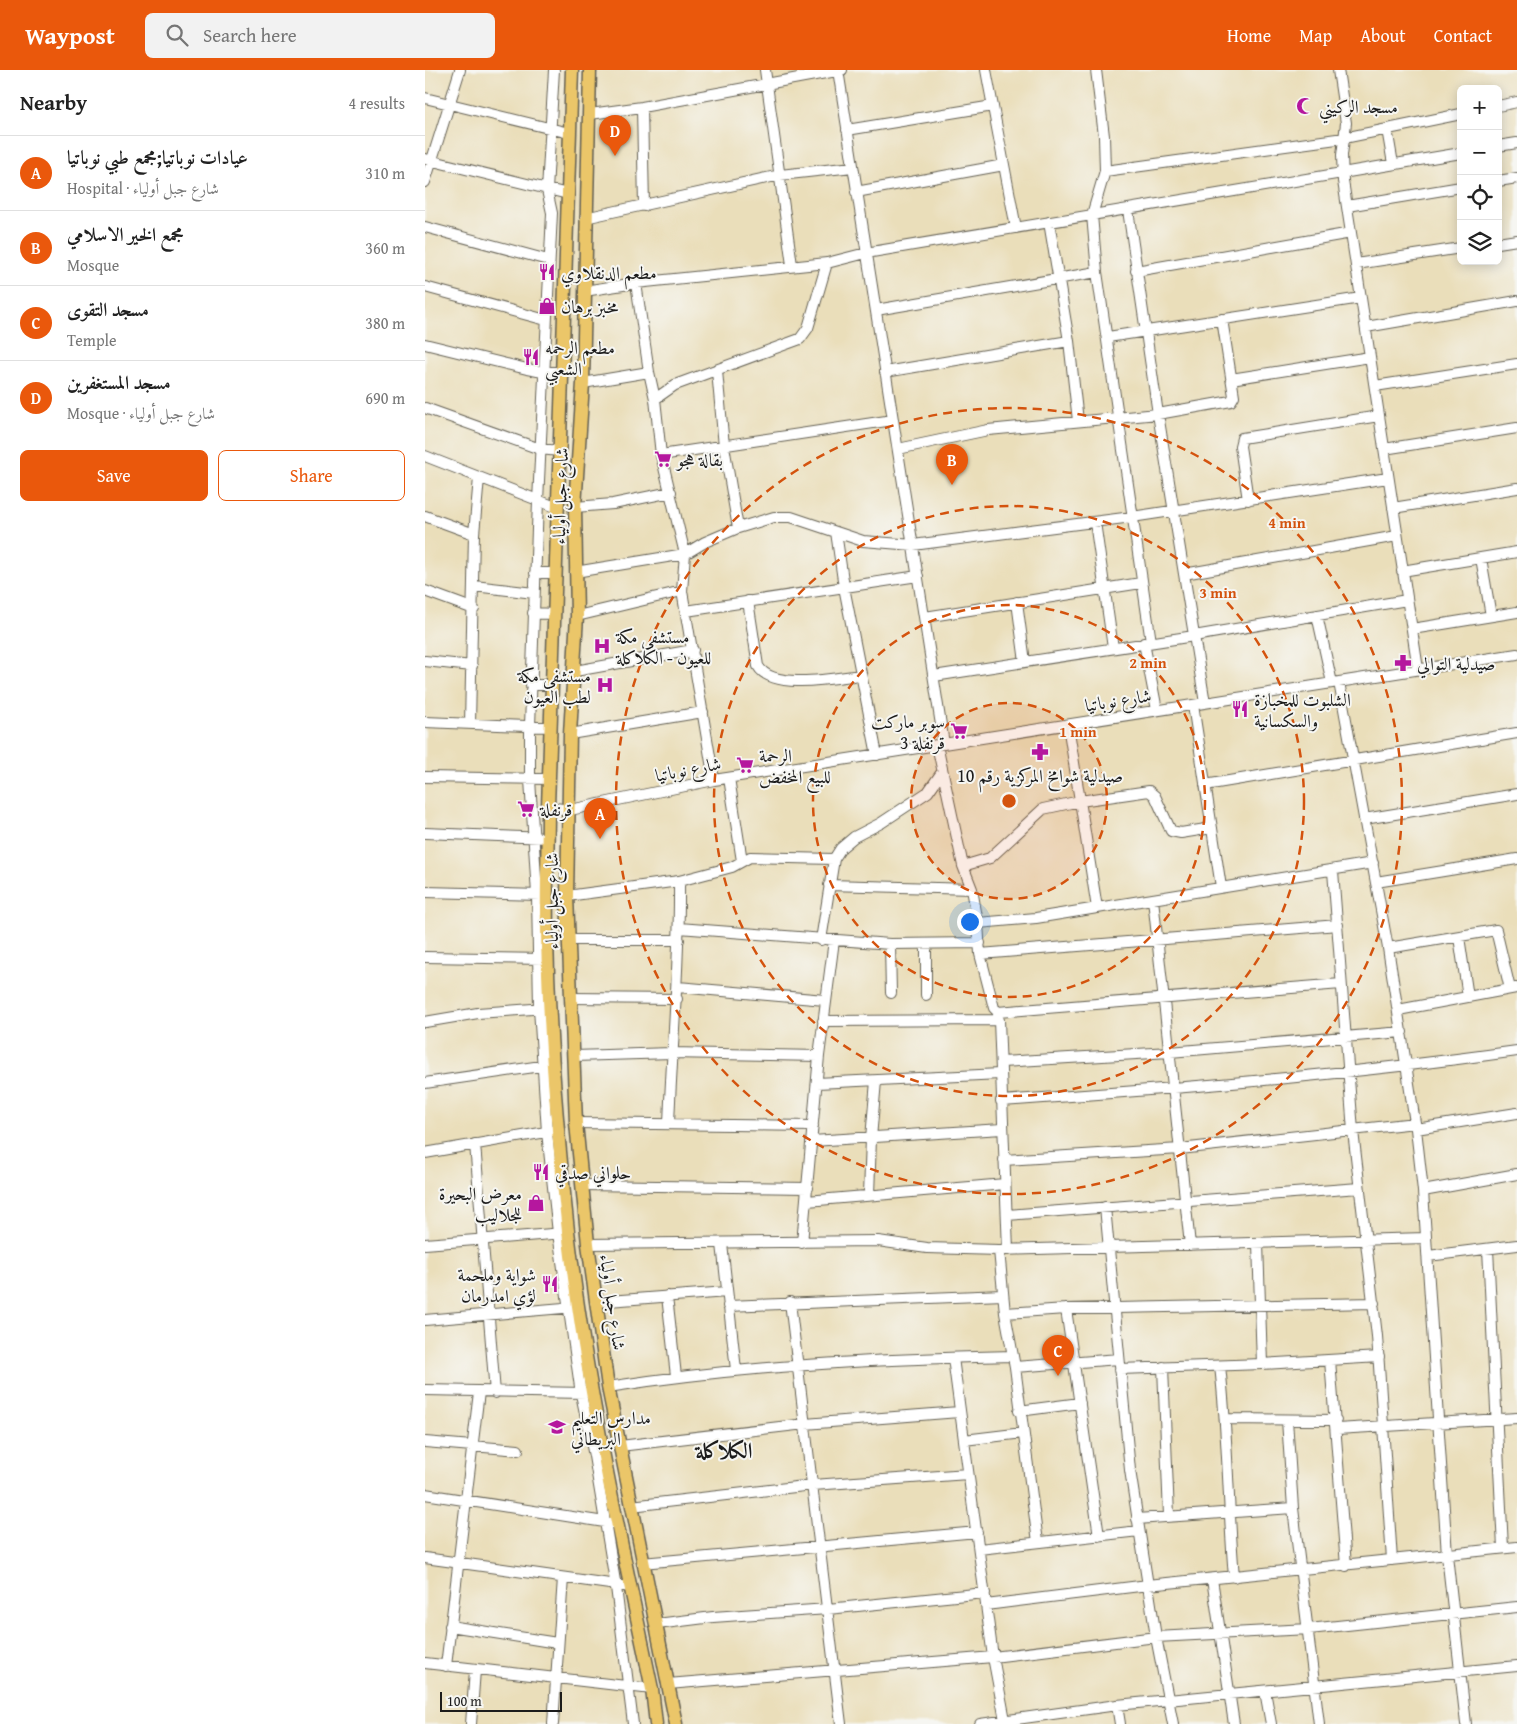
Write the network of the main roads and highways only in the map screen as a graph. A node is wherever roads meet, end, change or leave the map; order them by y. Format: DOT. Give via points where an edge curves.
graph roads {
  1 [pos="572,70"];
  2 [pos="590,70"];
  3 [pos="656,1724"];
  4 [pos="676,1724"];
  1 -- 3 [label="main road, شارع جبل أولياء" via="548,838 542,895 544,1008 553,1131 573,1307 611,1523 631,1587"];
  2 -- 4 [label="main road, شارع جبل أولياء" via="583,383 575,507 577,616 570,734 567,896 576,1123 595,1302 608,1387"];
}
